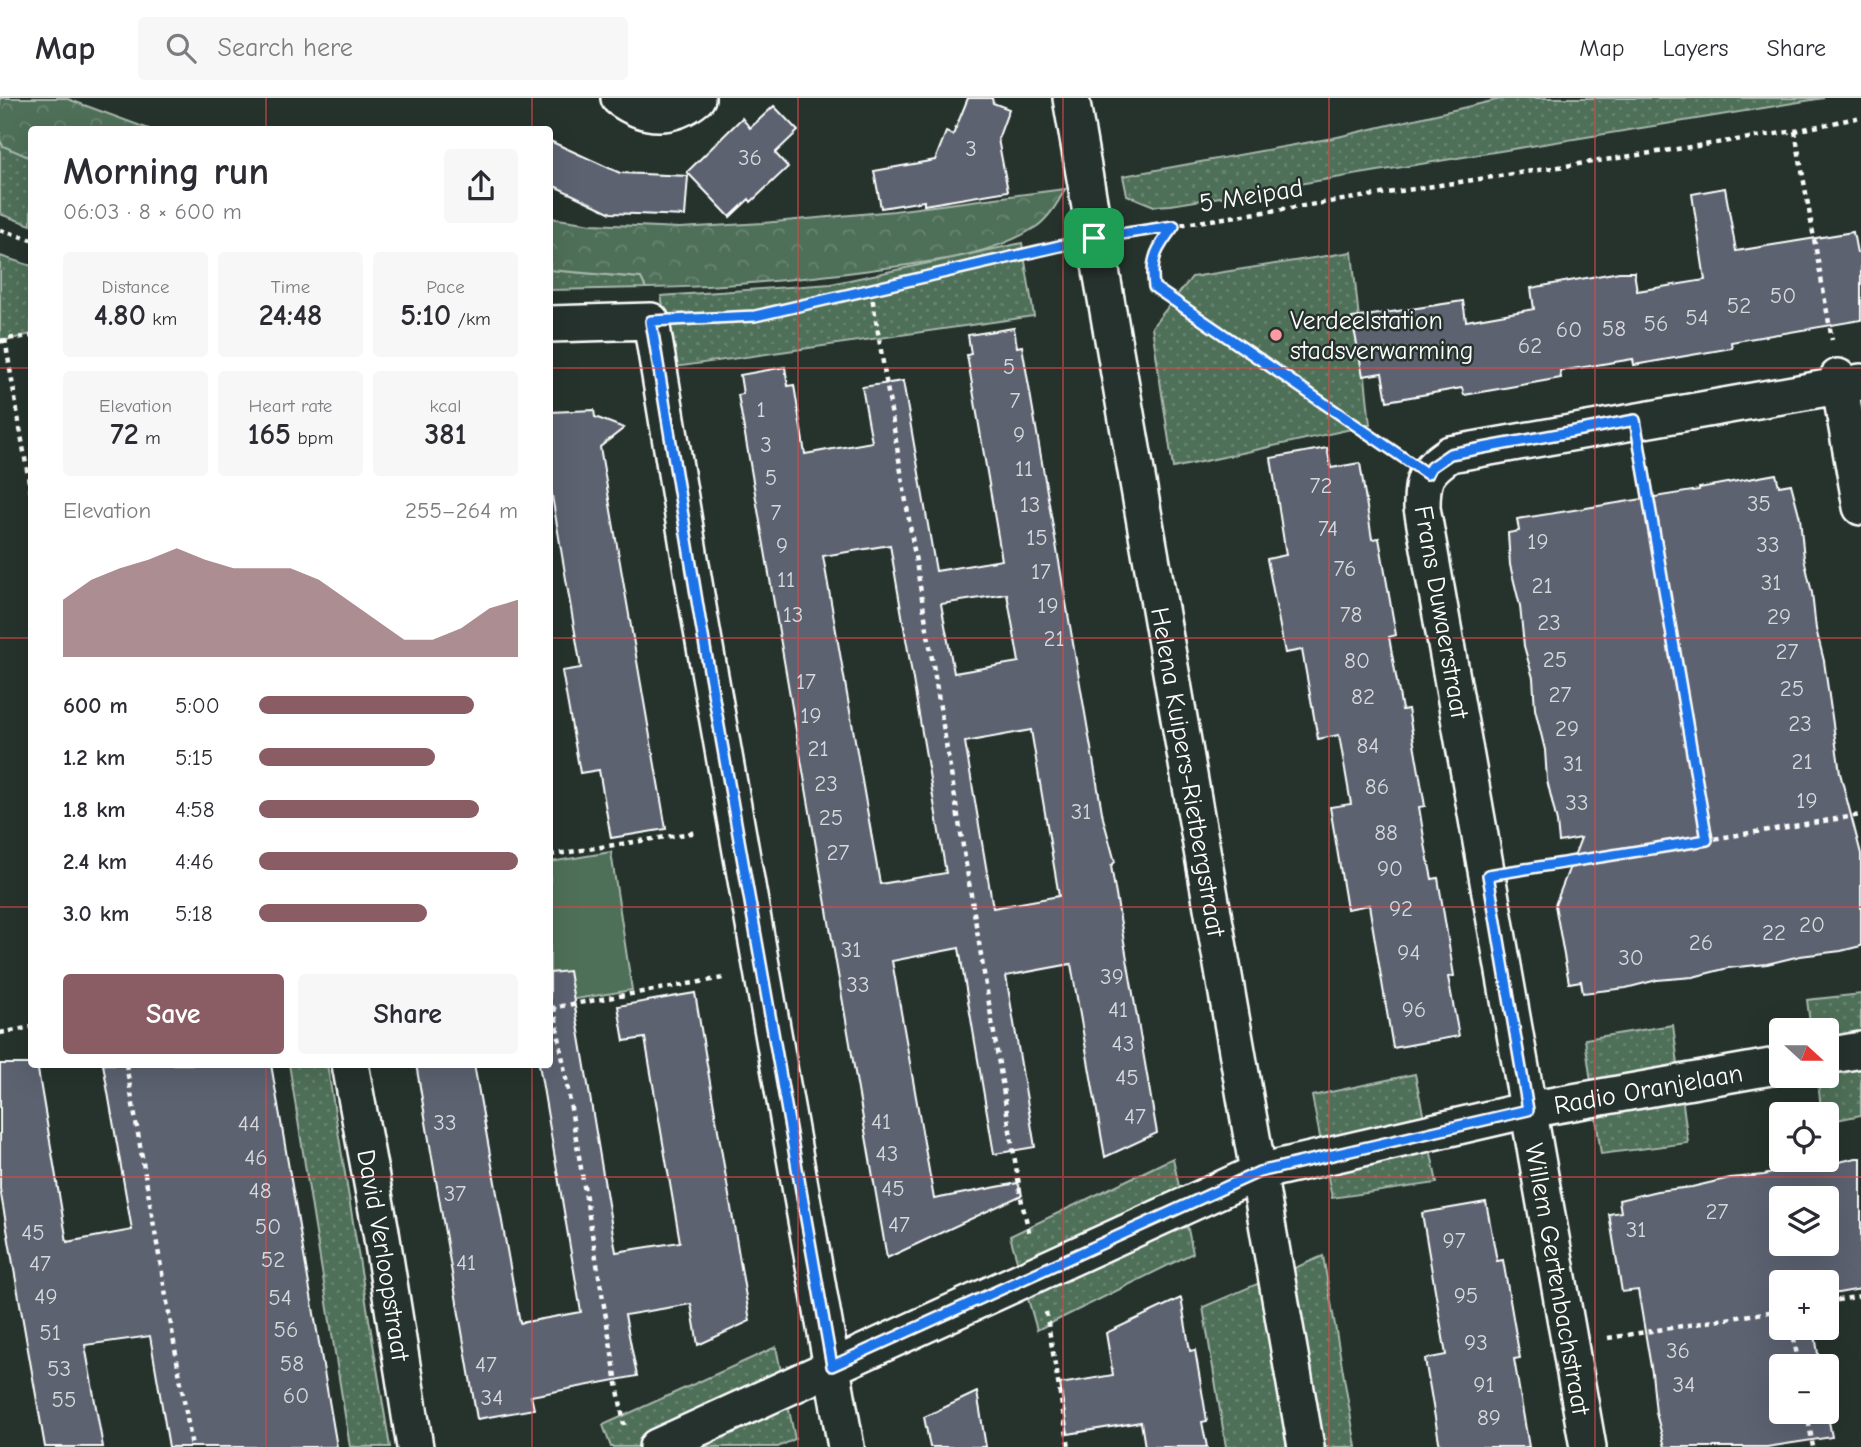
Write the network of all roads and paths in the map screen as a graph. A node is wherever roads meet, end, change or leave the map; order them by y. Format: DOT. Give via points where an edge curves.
graph roads {
  1 [pos="619,98"];
  2 [pos="697,98"];
  3 [pos="1071,98"];
  4 [pos="1861,117"];
  5 [pos="1795,131"];
  6 [pos="1174,226"];
  7 [pos="0,230"];
  8 [pos="1094,238"];
  9 [pos="28,239"];
  10 [pos="871,290"];
  11 [pos="651,321"];
  12 [pos="553,324"];
  13 [pos="28,337"];
  14 [pos="2,341"];
  15 [pos="1846,381"];
  16 [pos="1635,420"];
  17 [pos="1427,474"];
  18 [pos="28,479"];
  19 [pos="1861,507"];
  20 [pos="1861,816"];
  21 [pos="737,825"];
  22 [pos="1707,840"];
  23 [pos="553,855"];
  24 [pos="1488,875"];
  25 [pos="762,972"];
  26 [pos="553,1007"];
  27 [pos="553,1012"];
  28 [pos="28,1028"];
  29 [pos="0,1033"];
  30 [pos="1861,1050"];
  31 [pos="1839,1054"];
  32 [pos="1769,1067"];
  33 [pos="127,1068"];
  34 [pos="351,1068"];
  35 [pos="1528,1110"];
  36 [pos="1259,1172"];
  37 [pos="1039,1273"];
  38 [pos="1861,1296"];
  39 [pos="1839,1300"];
  40 [pos="1769,1312"];
  41 [pos="1569,1345"];
  42 [pos="832,1366"];
  43 [pos="1809,1424"];
  44 [pos="641,1441"];
  45 [pos="192,1447"];
  46 [pos="415,1447"];
  47 [pos="846,1447"];
  48 [pos="1069,1447"];
  49 [pos="1306,1447"];
  50 [pos="1588,1447"];
  51 [pos="1813,1447"];
  1 -- 2 [label="street" via="650,113 669,113"];
  3 -- 8 [label="street, Helena Kuipers-Rietbergstraat"];
  4 -- 5 [label="path, 5 Meipad"];
  5 -- 6 [label="path, 5 Meipad"];
  5 -- 15 [label="path"];
  6 -- 8 [label="path, 5 Meipad"];
  6 -- 17 [label="path" via="1156,250 1154,287"];
  7 -- 9 [label="path"];
  8 -- 10 [label="path, 5 Meipad"];
  8 -- 36 [label="street, Helena Kuipers-Rietbergstraat"];
  10 -- 11 [label="path, 5 Meipad" via="755,316"];
  10 -- 37 [label="path" via="1022,1203"];
  11 -- 12 [label="street"];
  11 -- 21 [label="street"];
  13 -- 14 [label="path"];
  14 -- 18 [label="path"];
  15 -- 16 [label="street, Frans Duwaerstraat"];
  15 -- 19 [label="street"];
  16 -- 17 [label="street, Frans Duwaerstraat" via="1450,454"];
  16 -- 22 [label="path"];
  17 -- 24 [label="street, Frans Duwaerstraat" via="1422,508"];
  20 -- 22 [label="path"];
  21 -- 23 [label="path"];
  21 -- 25 [label="street"];
  22 -- 24 [label="path"];
  24 -- 35 [label="street, Frans Duwaerstraat"];
  25 -- 26 [label="path"];
  25 -- 42 [label="street"];
  27 -- 44 [label="path"];
  28 -- 29 [label="path"];
  30 -- 31 [label="street"];
  32 -- 35 [label="street, Radio Oranjelaan"];
  33 -- 45 [label="path"];
  34 -- 46 [label="street, David Verloopstraat"];
  35 -- 36 [label="street, Radio Oranjelaan"];
  35 -- 41 [label="street, Willem Gertenbachstraat"];
  36 -- 37 [label="street, Radio Oranjelaan"];
  36 -- 49 [label="street, Helena Kuipers-Rietbergstraat"];
  37 -- 42 [label="street, Radio Oranjelaan"];
  37 -- 48 [label="path"];
  38 -- 39 [label="path"];
  40 -- 41 [label="path"];
  41 -- 50 [label="street, Willem Gertenbachstraat"];
  42 -- 44 [label="street, Radio Oranjelaan"];
  42 -- 47 [label="street"];
  43 -- 51 [label="path"];
}
